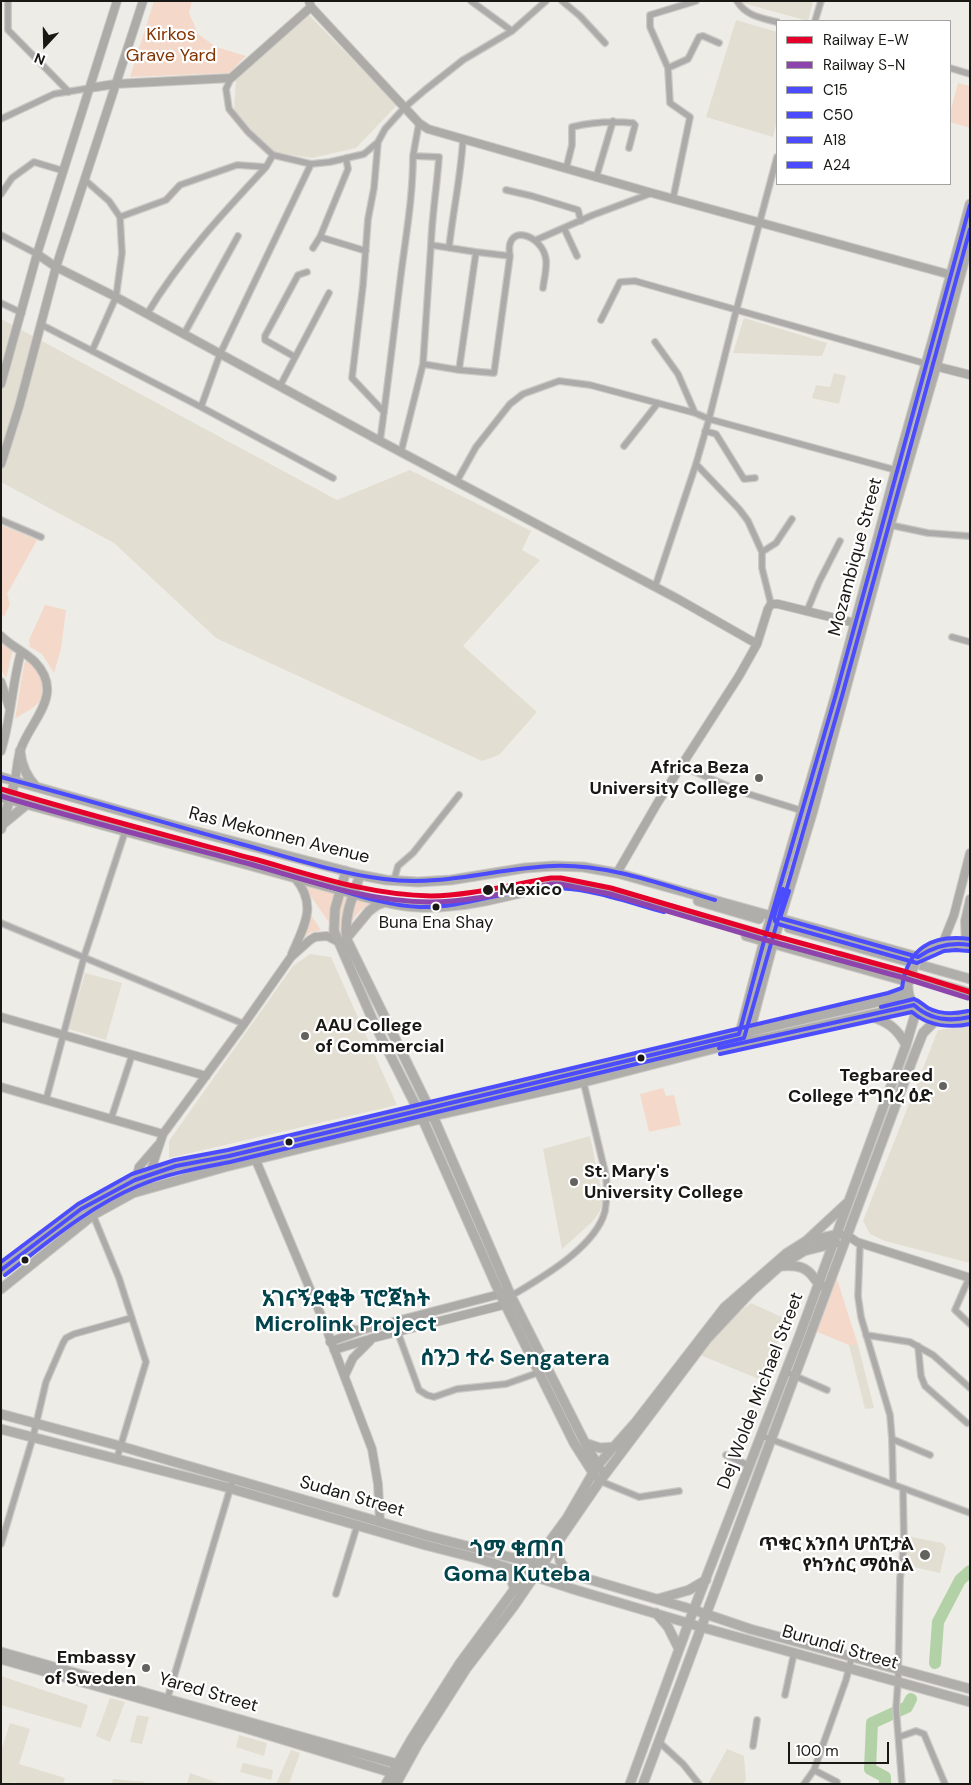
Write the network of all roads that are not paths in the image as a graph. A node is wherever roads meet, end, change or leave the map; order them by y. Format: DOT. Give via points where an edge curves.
graph roads {
  1 [pos="8,1"];
  2 [pos="117,1"];
  3 [pos="143,1"];
  4 [pos="546,1"];
  5 [pos="562,1"];
  6 [pos="696,1"];
  7 [pos="737,1"];
  8 [pos="821,1"];
  9 [pos="473,2"];
  10 [pos="310,4"];
  11 [pos="815,20"];
  12 [pos="776,22"];
  13 [pos="512,31"];
  14 [pos="605,43"];
  15 [pos="719,43"];
  16 [pos="668,68"];
  17 [pos="951,68"];
  18 [pos="970,74"];
  19 [pos="231,78"];
  20 [pos="115,84"];
  21 [pos="90,88"];
  22 [pos="69,92"];
  23 [pos="404,108"];
  24 [pos="1,119"];
  25 [pos="613,121"];
  26 [pos="419,123"];
  27 [pos="463,139"];
  28 [pos="378,142"];
  29 [pos="629,148"];
  30 [pos="274,155"];
  31 [pos="413,156"];
  32 [pos="346,158"];
  33 [pos="776,161"];
  34 [pos="311,164"];
  35 [pos="266,167"];
  36 [pos="566,169"];
  37 [pos="64,171"];
  38 [pos="596,178"];
  39 [pos="85,180"];
  40 [pos="506,190"];
  41 [pos="1,194"];
  42 [pos="652,194"];
  43 [pos="673,199"];
  44 [pos="970,204"];
  45 [pos="120,216"];
  46 [pos="581,221"];
  47 [pos="759,223"];
  48 [pos="564,228"];
  49 [pos="1,235"];
  50 [pos="238,236"];
  51 [pos="320,237"];
  52 [pos="970,239"];
  53 [pos="536,240"];
  54 [pos="431,245"];
  55 [pos="313,248"];
  56 [pos="449,248"];
  57 [pos="366,250"];
  58 [pos="476,252"];
  59 [pos="37,254"];
  60 [pos="510,256"];
  61 [pos="577,256"];
  62 [pos="56,267"];
  63 [pos="307,272"];
  64 [pos="955,276"];
  65 [pos="543,288"];
  66 [pos="329,293"];
  67 [pos="116,297"];
  68 [pos="1,302"];
  69 [pos="736,309"];
  70 [pos="22,313"];
  71 [pos="147,314"];
  72 [pos="600,320"];
  73 [pos="40,324"];
  74 [pos="184,334"];
  75 [pos="655,342"];
  76 [pos="92,351"];
  77 [pos="220,354"];
  78 [pos="295,357"];
  79 [pos="423,364"];
  80 [pos="927,364"];
  81 [pos="936,367"];
  82 [pos="460,370"];
  83 [pos="970,375"];
  84 [pos="1,384"];
  85 [pos="280,386"];
  86 [pos="658,402"];
  87 [pos="201,407"];
  88 [pos="384,412"];
  89 [pos="695,413"];
  90 [pos="709,419"];
  91 [pos="705,431"];
  92 [pos="380,441"];
  93 [pos="624,446"];
  94 [pos="401,452"];
  95 [pos="1,464"];
  96 [pos="696,464"];
  97 [pos="896,470"];
  98 [pos="905,473"];
  99 [pos="332,478"];
  100 [pos="755,478"];
  101 [pos="457,481"];
  102 [pos="792,519"];
  103 [pos="1,520"];
  104 [pos="890,525"];
  105 [pos="968,536"];
  106 [pos="41,537"];
  107 [pos="840,541"];
  108 [pos="762,552"];
  109 [pos="654,587"];
  110 [pos="771,604"];
  111 [pos="807,611"];
  112 [pos="859,624"];
  113 [pos="1,636"];
  114 [pos="952,637"];
  115 [pos="970,642"];
  116 [pos="757,644"];
  117 [pos="21,652"];
  118 [pos="1,682"];
  119 [pos="10,711"];
  120 [pos="5,719"];
  121 [pos="1,751"];
  122 [pos="20,751"];
  123 [pos="681,766"];
  124 [pos="1,777"];
  125 [pos="14,781"];
  126 [pos="36,788"];
  127 [pos="459,795"];
  128 [pos="6,799"];
  129 [pos="26,805"];
  130 [pos="803,811"];
  131 [pos="2,826"];
  132 [pos="125,832"];
  133 [pos="970,853"];
  134 [pos="554,866"];
  135 [pos="346,872"];
  136 [pos="617,873"];
  137 [pos="360,875"];
  138 [pos="295,878"];
  139 [pos="394,880"];
  140 [pos="537,889"];
  141 [pos="340,890"];
  142 [pos="354,894"];
  143 [pos="970,899"];
  144 [pos="385,902"];
  145 [pos="776,918"];
  146 [pos="759,919"];
  147 [pos="1,923"];
  148 [pos="789,928"];
  149 [pos="756,933"];
  150 [pos="343,941"];
  151 [pos="785,941"];
  152 [pos="769,942"];
  153 [pos="968,944"];
  154 [pos="942,945"];
  155 [pos="84,957"];
  156 [pos="291,957"];
  157 [pos="917,959"];
  158 [pos="970,979"];
  159 [pos="909,981"];
  160 [pos="908,993"];
  161 [pos="970,993"];
  162 [pos="916,1006"];
  163 [pos="867,1015"];
  164 [pos="1,1017"];
  165 [pos="970,1017"];
  166 [pos="936,1019"];
  167 [pos="244,1024"];
  168 [pos="750,1031"];
  169 [pos="739,1034"];
  170 [pos="64,1035"];
  171 [pos="748,1042"];
  172 [pos="737,1044"];
  173 [pos="906,1045"];
  174 [pos="132,1055"];
  175 [pos="580,1072"];
  176 [pos="206,1076"];
  177 [pos="584,1082"];
  178 [pos="1,1087"];
  179 [pos="46,1100"];
  180 [pos="428,1108"];
  181 [pos="418,1111"];
  182 [pos="428,1118"];
  183 [pos="111,1119"];
  184 [pos="875,1128"];
  185 [pos="887,1132"];
  186 [pos="162,1134"];
  187 [pos="160,1144"];
  188 [pos="252,1151"];
  189 [pos="256,1160"];
  190 [pos="149,1176"];
  191 [pos="135,1180"];
  192 [pos="147,1189"];
  193 [pos="133,1194"];
  194 [pos="848,1203"];
  195 [pos="87,1205"];
  196 [pos="93,1215"];
  197 [pos="837,1233"];
  198 [pos="847,1235"];
  199 [pos="806,1241"];
  200 [pos="833,1243"];
  201 [pos="858,1243"];
  202 [pos="844,1244"];
  203 [pos="780,1266"];
  204 [pos="1,1270"];
  205 [pos="969,1278"];
  206 [pos="823,1286"];
  207 [pos="1,1289"];
  208 [pos="508,1298"];
  209 [pos="131,1318"];
  210 [pos="322,1320"];
  211 [pos="970,1324"];
  212 [pos="362,1330"];
  213 [pos="398,1333"];
  214 [pos="866,1335"];
  215 [pos="704,1337"];
  216 [pos="373,1338"];
  217 [pos="330,1342"];
  218 [pos="918,1346"];
  219 [pos="334,1350"];
  220 [pos="543,1371"];
  221 [pos="790,1374"];
  222 [pos="345,1375"];
  223 [pos="970,1388"];
  224 [pos="827,1390"];
  225 [pos="1,1414"];
  226 [pos="36,1424"];
  227 [pos="967,1424"];
  228 [pos="1,1429"];
  229 [pos="762,1436"];
  230 [pos="33,1437"];
  231 [pos="892,1439"];
  232 [pos="771,1440"];
  233 [pos="585,1443"];
  234 [pos="120,1446"];
  235 [pos="615,1447"];
  236 [pos="726,1455"];
  237 [pos="930,1455"];
  238 [pos="117,1458"];
  239 [pos="750,1466"];
  240 [pos="595,1469"];
  241 [pos="602,1478"];
  242 [pos="233,1479"];
  243 [pos="892,1484"];
  244 [pos="230,1489"];
  245 [pos="903,1489"];
  246 [pos="679,1491"];
  247 [pos="970,1513"];
  248 [pos="380,1522"];
  249 [pos="357,1526"];
  250 [pos="391,1530"];
  251 [pos="428,1536"];
  252 [pos="1,1544"];
  253 [pos="557,1544"];
  254 [pos="425,1545"];
  255 [pos="477,1554"];
  256 [pos="538,1565"];
  257 [pos="505,1567"];
  258 [pos="568,1574"];
  259 [pos="530,1575"];
  260 [pos="706,1580"];
  261 [pos="515,1590"];
  262 [pos="336,1594"];
  263 [pos="644,1595"];
  264 [pos="656,1599"];
  265 [pos="643,1609"];
  266 [pos="694,1610"];
  267 [pos="656,1613"];
  268 [pos="706,1615"];
  269 [pos="689,1622"];
  270 [pos="701,1627"];
  271 [pos="679,1649"];
  272 [pos="1,1652"];
  273 [pos="794,1653"];
  274 [pos="852,1656"];
  275 [pos="1,1659"];
  276 [pos="463,1666"];
  277 [pos="848,1668"];
  278 [pos="898,1669"];
  279 [pos="898,1682"];
  280 [pos="970,1689"];
  281 [pos="785,1695"];
  282 [pos="166,1702"];
  283 [pos="970,1702"];
  284 [pos="757,1720"];
  285 [pos="899,1737"];
  286 [pos="658,1742"];
  287 [pos="753,1746"];
  288 [pos="814,1770"];
  289 [pos="399,1773"];
  290 [pos="837,1782"];
  291 [pos="386,1784"];
  292 [pos="630,1784"];
  293 [pos="643,1784"];
  294 [pos="699,1784"];
  295 [pos="804,1784"];
  296 [pos="902,1784"];
  297 [pos="945,1784"];
  1 -- 22 [label="street" via="8,30"];
  2 -- 21 [label="street"];
  3 -- 20 [label="street"];
  4 -- 13 [label="street"];
  5 -- 14 [label="street"];
  6 -- 16 [label="street" via="650,15 650,27"];
  7 -- 12 [label="street" via="747,13"];
  8 -- 11 [label="street"];
  9 -- 13 [label="street"];
  10 -- 19 [label="street"];
  10 -- 23 [label="street"];
  13 -- 23 [label="street" via="451,68"];
  15 -- 16 [label="street" via="699,37 688,59"];
  16 -- 43 [label="street" via="670,103 690,117"];
  17 -- 18 [label="street"];
  19 -- 20 [label="street"];
  19 -- 30 [label="street" via="226,89 229,109 248,132"];
  20 -- 21 [label="street"];
  20 -- 39 [label="street"];
  21 -- 22 [label="street"];
  21 -- 37 [label="street"];
  22 -- 24 [label="street" via="54,94"];
  23 -- 26 [label="street"];
  23 -- 28 [label="street"];
  25 -- 29 [label="street" via="635,124"];
  25 -- 36 [label="street" via="572,127 572,145"];
  25 -- 38 [label="street"];
  26 -- 27 [label="street" via="428,129"];
  26 -- 31 [label="street"];
  27 -- 36 [label="street"];
  27 -- 56 [label="street" via="462,168"];
  28 -- 32 [label="street" via="364,154"];
  28 -- 57 [label="street"];
  30 -- 34 [label="street"];
  30 -- 35 [label="street"];
  31 -- 54 [label="street" via="439,157"];
  31 -- 88 [label="street" via="409,218"];
  32 -- 34 [label="street"];
  32 -- 51 [label="street" via="348,168"];
  33 -- 47 [label="street"];
  34 -- 77 [label="street"];
  35 -- 45 [label="street" via="237,164 180,185 166,200"];
  35 -- 71 [label="street" via="206,232"];
  36 -- 38 [label="street"];
  37 -- 41 [label="street" via="34,162 12,178"];
  37 -- 59 [label="street"];
  38 -- 42 [label="street"];
  39 -- 45 [label="street" via="109,201"];
  39 -- 62 [label="street"];
  40 -- 46 [label="street" via="578,210"];
  42 -- 43 [label="street"];
  42 -- 46 [label="street"];
  43 -- 47 [label="street"];
  44 -- 64 [label="main road, Mozambique Street"];
  45 -- 67 [label="street" via="122,253"];
  46 -- 48 [label="street"];
  47 -- 64 [label="street"];
  47 -- 69 [label="street"];
  48 -- 53 [label="street"];
  48 -- 61 [label="street"];
  49 -- 59 [label="street"];
  50 -- 74 [label="street"];
  51 -- 55 [label="street"];
  51 -- 57 [label="street"];
  52 -- 64 [label="main road, Mozambique Street"];
  53 -- 60 [label="street" via="523,234 512,239 508,246"];
  53 -- 65 [label="street" via="546,261"];
  54 -- 56 [label="street"];
  54 -- 79 [label="street"];
  56 -- 58 [label="street"];
  57 -- 88 [label="street" via="352,378"];
  58 -- 60 [label="street"];
  58 -- 82 [label="street"];
  59 -- 62 [label="street"];
  59 -- 70 [label="street"];
  60 -- 82 [label="street" via="494,373"];
  62 -- 67 [label="street"];
  62 -- 73 [label="street"];
  63 -- 78 [label="street" via="298,276 265,336 265,340"];
  64 -- 80 [label="main road, Mozambique Street"];
  64 -- 81 [label="main road, Mozambique Street"];
  66 -- 78 [label="street"];
  67 -- 71 [label="street"];
  67 -- 76 [label="street"];
  68 -- 70 [label="street"];
  69 -- 72 [label="street" via="622,280"];
  69 -- 80 [label="street"];
  69 -- 90 [label="street"];
  70 -- 84 [label="street"];
  71 -- 74 [label="street"];
  73 -- 76 [label="street"];
  73 -- 95 [label="street"];
  74 -- 77 [label="street"];
  75 -- 89 [label="street" via="678,374"];
  76 -- 87 [label="street"];
  77 -- 85 [label="street"];
  77 -- 87 [label="street"];
  78 -- 85 [label="street"];
  79 -- 82 [label="street"];
  79 -- 94 [label="street"];
  80 -- 81 [label="street"];
  80 -- 97 [label="main road, Mozambique Street"];
  81 -- 83 [label="street"];
  81 -- 98 [label="main road, Mozambique Street"];
  85 -- 92 [label="street"];
  86 -- 89 [label="street"];
  86 -- 93 [label="street"];
  86 -- 101 [label="street" via="575,382 543,386 523,394 510,404 476,447"];
  87 -- 99 [label="street"];
  88 -- 92 [label="street"];
  89 -- 90 [label="street"];
  90 -- 91 [label="street"];
  90 -- 97 [label="street"];
  91 -- 96 [label="street"];
  91 -- 100 [label="street" via="716,434 744,479"];
  92 -- 94 [label="street"];
  94 -- 101 [label="street"];
  96 -- 108 [label="street" via="739,510 754,532"];
  96 -- 109 [label="street"];
  97 -- 98 [label="street"];
  97 -- 112 [label="main road, Mozambique Street"];
  98 -- 104 [label="main road, Mozambique Street"];
  101 -- 109 [label="street"];
  102 -- 108 [label="street" via="776,543"];
  103 -- 106 [label="street"];
  104 -- 105 [label="street" via="928,533"];
  104 -- 112 [label="main road, Mozambique Street"];
  107 -- 111 [label="street"];
  108 -- 110 [label="street" via="762,568"];
  109 -- 116 [label="street"];
  110 -- 111 [label="street"];
  110 -- 116 [label="street"];
  111 -- 112 [label="street"];
  112 -- 130 [label="main road, Mozambique Street"];
  112 -- 145 [label="main road, Mozambique Street" via="812,814"];
  113 -- 117 [label="street"];
  114 -- 115 [label="street"];
  116 -- 123 [label="street"];
  117 -- 119 [label="street"];
  117 -- 122 [label="street" via="44,675 48,690 45,706"];
  118 -- 119 [label="street"];
  119 -- 120 [label="street"];
  120 -- 121 [label="street"];
  122 -- 125 [label="street"];
  122 -- 126 [label="main road" via="21,761"];
  123 -- 130 [label="street" via="742,792"];
  123 -- 136 [label="street"];
  124 -- 125 [label="main road, Ras Mekonnen Avenue"];
  125 -- 126 [label="main road, Ras Mekonnen Avenue"];
  125 -- 128 [label="main road"];
  126 -- 135 [label="main road, Ras Mekonnen Avenue"];
  127 -- 139 [label="street" via="413,853 398,866"];
  128 -- 129 [label="main road, Ras Mekonnen Avenue"];
  128 -- 131 [label="main road"];
  129 -- 131 [label="main road"];
  129 -- 132 [label="main road, Ras Mekonnen Avenue"];
  130 -- 145 [label="main road, Mozambique Street"];
  132 -- 138 [label="main road, Ras Mekonnen Avenue"];
  132 -- 155 [label="street"];
  133 -- 154 [label="street"];
  134 -- 136 [label="main road, Ras Mekonnen Avenue" via="583,866"];
  134 -- 139 [label="main road, Ras Mekonnen Avenue" via="451,880"];
  134 -- 146 [label="main road, Ras Mekonnen Avenue" via="613,878"];
  135 -- 137 [label="main road, Ras Mekonnen Avenue"];
  135 -- 141 [label="main road"];
  136 -- 145 [label="main road, Ras Mekonnen Avenue"];
  137 -- 139 [label="main road, Ras Mekonnen Avenue"];
  137 -- 142 [label="main road"];
  138 -- 141 [label="main road, Ras Mekonnen Avenue"];
  138 -- 156 [label="street" via="306,894 308,908"];
  140 -- 144 [label="main road, Ras Mekonnen Avenue" via="437,907"];
  140 -- 149 [label="main road, Ras Mekonnen Avenue" via="565,884 587,886"];
  140 -- 152 [label="main road, Ras Mekonnen Avenue" via="570,889 606,896"];
  141 -- 142 [label="main road, Ras Mekonnen Avenue"];
  141 -- 150 [label="main road" via="334,931"];
  142 -- 144 [label="main road, Ras Mekonnen Avenue"];
  142 -- 150 [label="main road"];
  143 -- 153 [label="street" via="965,921"];
  144 -- 150 [label="main road" via="369,911"];
  145 -- 152 [label="main road"];
  145 -- 157 [label="main road, Ras Mekonnen Avenue"];
  147 -- 155 [label="street"];
  148 -- 158 [label="main road"];
  150 -- 156 [label="street" via="327,936 315,937"];
  150 -- 180 [label="main road"];
  150 -- 181 [label="main road" via="374,1023"];
  151 -- 161 [label="main road"];
  152 -- 159 [label="main road, Ras Mekonnen Avenue"];
  152 -- 168 [label="main road"];
  152 -- 169 [label="main road"];
  153 -- 154 [label="main road"];
  154 -- 157 [label="main road" via="927,950"];
  155 -- 167 [label="street"];
  155 -- 170 [label="street"];
  156 -- 167 [label="street"];
  157 -- 159 [label="main road, bridge"];
  159 -- 160 [label="main road"];
  160 -- 162 [label="main road"];
  160 -- 168 [label="main road"];
  162 -- 163 [label="main road"];
  162 -- 166 [label="main road"];
  162 -- 173 [label="main road, Dej Wolde Michael Street"];
  163 -- 171 [label="main road"];
  163 -- 173 [label="main road" via="886,1022 900,1033"];
  164 -- 170 [label="street"];
  165 -- 166 [label="main road"];
  166 -- 185 [label="main road, Dej Wolde Michael Street" via="923,1033"];
  167 -- 176 [label="street"];
  168 -- 169 [label="main road"];
  168 -- 171 [label="main road"];
  169 -- 172 [label="main road"];
  169 -- 175 [label="main road"];
  170 -- 174 [label="street"];
  170 -- 179 [label="street"];
  171 -- 172 [label="main road"];
  172 -- 177 [label="main road"];
  173 -- 184 [label="main road, Dej Wolde Michael Street"];
  174 -- 176 [label="street"];
  174 -- 183 [label="street"];
  175 -- 177 [label="street"];
  175 -- 180 [label="main road"];
  176 -- 186 [label="street"];
  177 -- 182 [label="main road"];
  177 -- 208 [label="street" via="606,1176 604,1213 591,1236 577,1250"];
  178 -- 179 [label="street"];
  179 -- 183 [label="street"];
  180 -- 181 [label="main road"];
  180 -- 182 [label="main road"];
  181 -- 182 [label="main road"];
  181 -- 188 [label="main road"];
  182 -- 189 [label="main road"];
  182 -- 208 [label="main road"];
  183 -- 186 [label="street"];
  184 -- 185 [label="main road"];
  184 -- 194 [label="main road, Dej Wolde Michael Street"];
  185 -- 198 [label="main road, Dej Wolde Michael Street"];
  186 -- 187 [label="street"];
  187 -- 190 [label="street"];
  187 -- 191 [label="street" via="139,1167"];
  188 -- 189 [label="street"];
  188 -- 190 [label="main road" via="176,1166"];
  189 -- 192 [label="main road"];
  189 -- 210 [label="street"];
  190 -- 191 [label="main road"];
  190 -- 192 [label="street"];
  191 -- 193 [label="street"];
  191 -- 195 [label="main road"];
  192 -- 193 [label="main road"];
  193 -- 196 [label="main road"];
  194 -- 197 [label="main road, Dej Wolde Michael Street"];
  194 -- 199 [label="main road"];
  195 -- 196 [label="street"];
  195 -- 204 [label="main road"];
  196 -- 207 [label="main road"];
  196 -- 209 [label="street" via="119,1278"];
  197 -- 198 [label="main road"];
  197 -- 199 [label="main road"];
  197 -- 200 [label="main road, Dej Wolde Michael Street"];
  198 -- 201 [label="street"];
  198 -- 202 [label="main road, Dej Wolde Michael Street"];
  199 -- 215 [label="main road" via="787,1253 724,1308"];
  200 -- 202 [label="main road"];
  200 -- 203 [label="main road" via="804,1251"];
  200 -- 206 [label="main road, Dej Wolde Michael Street"];
  201 -- 202 [label="street"];
  201 -- 205 [label="street"];
  201 -- 214 [label="street" via="858,1296"];
  202 -- 206 [label="main road, Dej Wolde Michael Street"];
  203 -- 206 [label="main road" via="796,1265 808,1270"];
  203 -- 215 [label="main road"];
  205 -- 211 [label="street" via="955,1310"];
  206 -- 221 [label="main road, Dej Wolde Michael Street"];
  208 -- 212 [label="street"];
  208 -- 213 [label="street"];
  208 -- 220 [label="main road"];
  209 -- 226 [label="street" via="66,1338 46,1382"];
  209 -- 234 [label="street" via="146,1362"];
  210 -- 212 [label="street" via="348,1330"];
  210 -- 217 [label="street"];
  212 -- 217 [label="street"];
  213 -- 216 [label="street"];
  213 -- 220 [label="street" via="419,1390 430,1397 506,1384"];
  214 -- 218 [label="street" via="903,1340"];
  214 -- 231 [label="street" via="890,1415"];
  215 -- 235 [label="main road"];
  215 -- 241 [label="main road"];
  216 -- 219 [label="street"];
  216 -- 222 [label="street" via="353,1358"];
  217 -- 219 [label="street"];
  218 -- 223 [label="street"];
  218 -- 227 [label="street" via="925,1386"];
  219 -- 222 [label="street"];
  220 -- 233 [label="main road"];
  220 -- 240 [label="main road" via="574,1444"];
  221 -- 224 [label="street"];
  221 -- 229 [label="main road, Dej Wolde Michael Street"];
  221 -- 232 [label="main road, Dej Wolde Michael Street"];
  222 -- 248 [label="street" via="372,1449"];
  225 -- 226 [label="main road, Sudan Street"];
  226 -- 230 [label="street"];
  226 -- 234 [label="main road, Sudan Street"];
  228 -- 230 [label="main road, Sudan Street"];
  229 -- 232 [label="street"];
  229 -- 239 [label="main road, Dej Wolde Michael Street"];
  230 -- 238 [label="main road, Sudan Street"];
  230 -- 252 [label="street"];
  231 -- 237 [label="street"];
  231 -- 243 [label="street"];
  232 -- 243 [label="street"];
  232 -- 268 [label="main road, Dej Wolde Michael Street"];
  233 -- 235 [label="main road" via="600,1448"];
  233 -- 240 [label="main road"];
  234 -- 238 [label="street"];
  234 -- 242 [label="main road, Sudan Street"];
  235 -- 240 [label="main road"];
  236 -- 239 [label="street"];
  238 -- 244 [label="main road, Sudan Street"];
  239 -- 260 [label="main road, Dej Wolde Michael Street"];
  240 -- 241 [label="main road"];
  240 -- 256 [label="main road"];
  241 -- 246 [label="street" via="639,1497"];
  241 -- 253 [label="main road"];
  242 -- 244 [label="street"];
  242 -- 248 [label="main road, Sudan Street"];
  243 -- 245 [label="street"];
  244 -- 249 [label="main road, Sudan Street"];
  244 -- 282 [label="street"];
  245 -- 247 [label="street"];
  245 -- 278 [label="street" via="904,1544"];
  248 -- 250 [label="main road, Sudan Street"];
  249 -- 250 [label="main road, Sudan Street"];
  249 -- 262 [label="street"];
  250 -- 251 [label="main road, Sudan Street"];
  250 -- 254 [label="main road, Sudan Street"];
  251 -- 254 [label="main road"];
  251 -- 255 [label="main road, Sudan Street"];
  253 -- 256 [label="main road"];
  253 -- 258 [label="main road" via="560,1561"];
  254 -- 255 [label="main road, Sudan Street"];
  255 -- 256 [label="main road, Sudan Street"];
  255 -- 257 [label="main road, Sudan Street"];
  256 -- 258 [label="main road, Sudan Street"];
  256 -- 259 [label="main road"];
  257 -- 259 [label="main road, Sudan Street"];
  257 -- 261 [label="main road"];
  258 -- 263 [label="main road, Sudan Street"];
  259 -- 261 [label="main road"];
  259 -- 265 [label="main road, Sudan Street"];
  259 -- 276 [label="main road" via="502,1622"];
  260 -- 264 [label="main road" via="689,1590"];
  260 -- 266 [label="main road, Dej Wolde Michael Street"];
  261 -- 276 [label="main road"];
  263 -- 264 [label="main road, Sudan Street"];
  263 -- 265 [label="main road"];
  264 -- 266 [label="main road, Sudan Street"];
  265 -- 267 [label="main road, Sudan Street"];
  266 -- 268 [label="main road, Burundi Street"];
  266 -- 269 [label="main road, Dej Wolde Michael Street"];
  267 -- 269 [label="main road, Sudan Street"];
  267 -- 271 [label="main road" via="668,1627"];
  268 -- 270 [label="main road, Dej Wolde Michael Street"];
  268 -- 274 [label="main road, Burundi Street"];
  269 -- 270 [label="main road, Burundi Street"];
  269 -- 271 [label="main road, Dej Wolde Michael Street"];
  270 -- 273 [label="main road, Burundi Street"];
  270 -- 286 [label="main road, Dej Wolde Michael Street"];
  271 -- 292 [label="main road, Dej Wolde Michael Street"];
  272 -- 282 [label="main road, Yared Street"];
  273 -- 277 [label="main road, Burundi Street"];
  273 -- 281 [label="street"];
  274 -- 277 [label="street"];
  274 -- 278 [label="main road, Burundi Street"];
  275 -- 282 [label="main road, Yared Street"];
  276 -- 289 [label="main road"];
  277 -- 279 [label="main road, Burundi Street"];
  277 -- 288 [label="street"];
  278 -- 279 [label="street"];
  278 -- 280 [label="main road, Burundi Street"];
  279 -- 283 [label="main road, Burundi Street"];
  279 -- 285 [label="street"];
  282 -- 289 [label="main road, Yared Street"];
  284 -- 287 [label="street"];
  285 -- 296 [label="street"];
  285 -- 297 [label="street" via="916,1731 924,1734"];
  286 -- 293 [label="main road, Dej Wolde Michael Street"];
  286 -- 294 [label="street" via="683,1764"];
  288 -- 290 [label="street"];
  288 -- 295 [label="street"];
  289 -- 291 [label="main road"];
}
